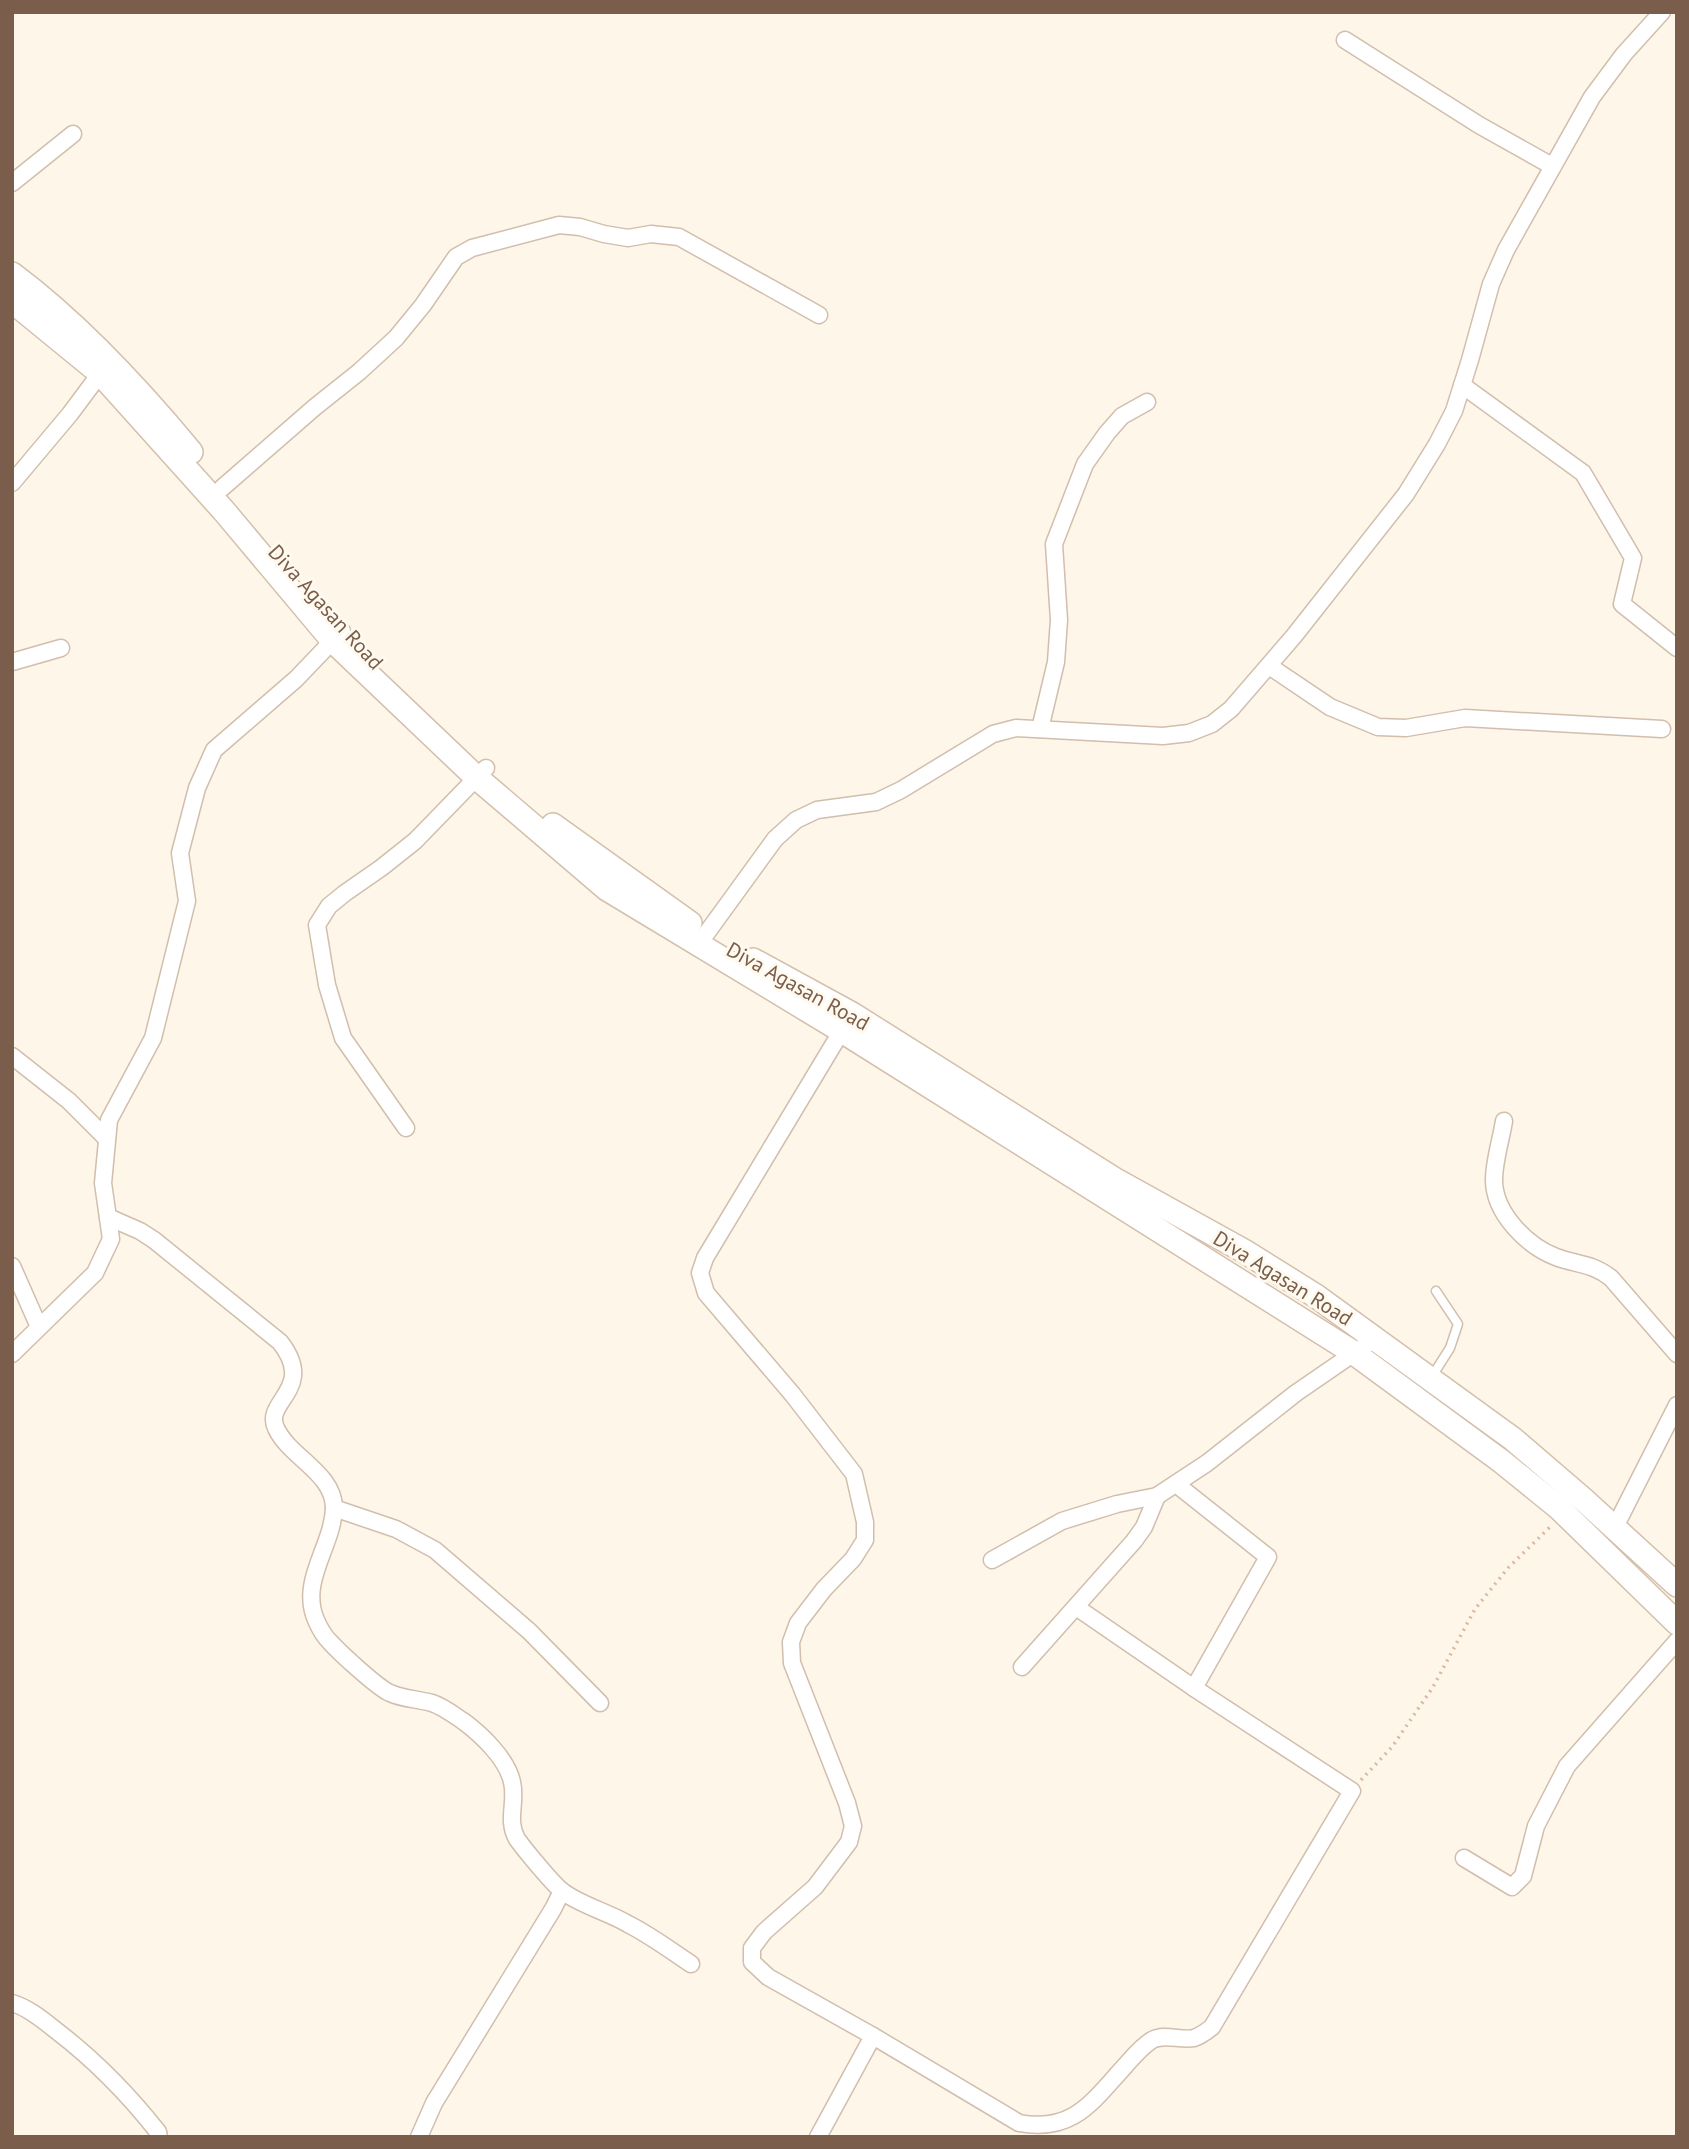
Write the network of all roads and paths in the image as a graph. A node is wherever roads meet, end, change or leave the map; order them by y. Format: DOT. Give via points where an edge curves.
graph roads {
  1 [pos="1662,12"];
  2 [pos="1345,40"];
  3 [pos="72,134"];
  4 [pos="1552,166"];
  5 [pos="12,183"];
  6 [pos="12,274"];
  7 [pos="12,301"];
  8 [pos="819,315"];
  9 [pos="104,368"];
  10 [pos="1462,385"];
  11 [pos="1147,402"];
  12 [pos="12,483"];
  13 [pos="222,488"];
  14 [pos="338,636"];
  15 [pos="61,648"];
  16 [pos="1677,648"];
  17 [pos="12,662"];
  18 [pos="1269,666"];
  19 [pos="1040,729"];
  20 [pos="1662,729"];
  21 [pos="482,773"];
  22 [pos="706,934"];
  23 [pos="847,1023"];
  24 [pos="12,1056"];
  25 [pos="1504,1121"];
  26 [pos="406,1128"];
  27 [pos="107,1139"];
  28 [pos="108,1217"];
  29 [pos="12,1266"];
  30 [pos="1436,1291"];
  31 [pos="39,1327"];
  32 [pos="1376,1338"];
  33 [pos="1354,1353"];
  34 [pos="12,1354"];
  35 [pos="1677,1354"];
  36 [pos="1431,1378"];
  37 [pos="1677,1405"];
  38 [pos="1480,1415"];
  39 [pos="1465,1434"];
  40 [pos="1177,1484"];
  41 [pos="1157,1496"];
  42 [pos="334,1508"];
  43 [pos="1564,1513"];
  44 [pos="1614,1529"];
  45 [pos="992,1560"];
  46 [pos="1677,1585"];
  47 [pos="1076,1607"];
  48 [pos="1677,1623"];
  49 [pos="1677,1641"];
  50 [pos="1022,1667"];
  51 [pos="1194,1688"];
  52 [pos="600,1703"];
  53 [pos="1352,1791"];
  54 [pos="1464,1858"];
  55 [pos="562,1891"];
  56 [pos="691,1964"];
  57 [pos="12,2003"];
  58 [pos="873,2036"];
  59 [pos="159,2137"];
  60 [pos="419,2137"];
  61 [pos="818,2137"];
  1 -- 4 [label="street" via="1592,97"];
  2 -- 4 [label="street"];
  3 -- 5 [label="street"];
  4 -- 10 [label="street" via="1491,284"];
  6 -- 9 [label="street, Diva Agasan Road" via="76,328"];
  7 -- 9 [label="street"];
  8 -- 13 [label="street" via="679,237 651,234 628,238 559,225 472,248 456,257 396,338"];
  9 -- 12 [label="street"];
  9 -- 13 [label="street, Diva Agasan Road" via="157,412"];
  9 -- 14 [label="street" via="224,511"];
  10 -- 16 [label="street" via="1583,473 1633,558 1622,604"];
  10 -- 18 [label="street" via="1454,411 1406,494"];
  11 -- 19 [label="street" via="1122,416 1086,464 1054,544 1059,620 1056,662"];
  13 -- 14 [label="street, Diva Agasan Road"];
  14 -- 21 [label="street, Diva Agasan Road"];
  14 -- 27 [label="street" via="214,750 197,788 180,853 187,901 153,1038 109,1120"];
  15 -- 17 [label="street"];
  18 -- 19 [label="street" via="1222,716 1189,733 1163,736"];
  18 -- 20 [label="street" via="1330,707 1378,727 1406,728 1465,718"];
  19 -- 22 [label="street" via="1016,728 993,734 876,802 817,810 796,820 775,839"];
  21 -- 22 [label="street, Diva Agasan Road"];
  21 -- 23 [label="street" via="607,889"];
  21 -- 26 [label="street" via="415,841 329,906 317,925 327,985 343,1038"];
  22 -- 23 [label="street, Diva Agasan Road"];
  23 -- 32 [label="street, Diva Agasan Road" via="1244,1251"];
  23 -- 33 [label="street"];
  23 -- 58 [label="street" via="700,1273 706,1293 854,1474 865,1522 864,1540 853,1559 817,1597 791,1642 792,1663 847,1803 853,1826 849,1842 815,1887 764,1932 752,1948 752,1962 768,1977"];
  24 -- 27 [label="street" via="69,1101"];
  25 -- 35 [label="street" via="1494,1182 1502,1211 1545,1253 1587,1264 1611,1278"];
  27 -- 28 [label="street" via="103,1183"];
  28 -- 31 [label="street" via="111,1239 95,1273"];
  28 -- 42 [label="street" via="154,1240 280,1342 294,1369 275,1425 324,1481"];
  29 -- 31 [label="street"];
  30 -- 36 [label="lane" via="1458,1324 1450,1348"];
  31 -- 34 [label="street"];
  32 -- 33 [label="street"];
  32 -- 36 [label="street, Diva Agasan Road"];
  33 -- 39 [label="street"];
  33 -- 40 [label="street"];
  36 -- 38 [label="street, Diva Agasan Road"];
  37 -- 44 [label="street"];
  38 -- 39 [label="street"];
  38 -- 44 [label="street, Diva Agasan Road"];
  39 -- 43 [label="street"];
  40 -- 41 [label="street"];
  40 -- 51 [label="street" via="1268,1557"];
  41 -- 45 [label="street" via="1062,1521"];
  41 -- 47 [label="street" via="1134,1541"];
  42 -- 52 [label="street" via="397,1529 435,1550 529,1631"];
  42 -- 55 [label="street" via="310,1591 315,1618 329,1641 389,1693 435,1703 489,1745 513,1783 511,1823 517,1839"];
  43 -- 48 [label="street"];
  43 -- 53 [label="path" via="1508,1568 1475,1609 1433,1687 1392,1748"];
  44 -- 46 [label="street, Diva Agasan Road"];
  47 -- 50 [label="street"];
  47 -- 51 [label="street"];
  49 -- 54 [label="street" via="1567,1766 1536,1826 1523,1876 1512,1887"];
  51 -- 53 [label="street"];
  53 -- 58 [label="street" via="1213,2027 1191,2039 1156,2038 1143,2046 1067,2121 1036,2126 1019,2123"];
  55 -- 56 [label="street" via="629,1924"];
  55 -- 60 [label="street" via="434,2103"];
  57 -- 59 [label="street" via="41,2018 91,2058"];
  58 -- 61 [label="street"];
}
